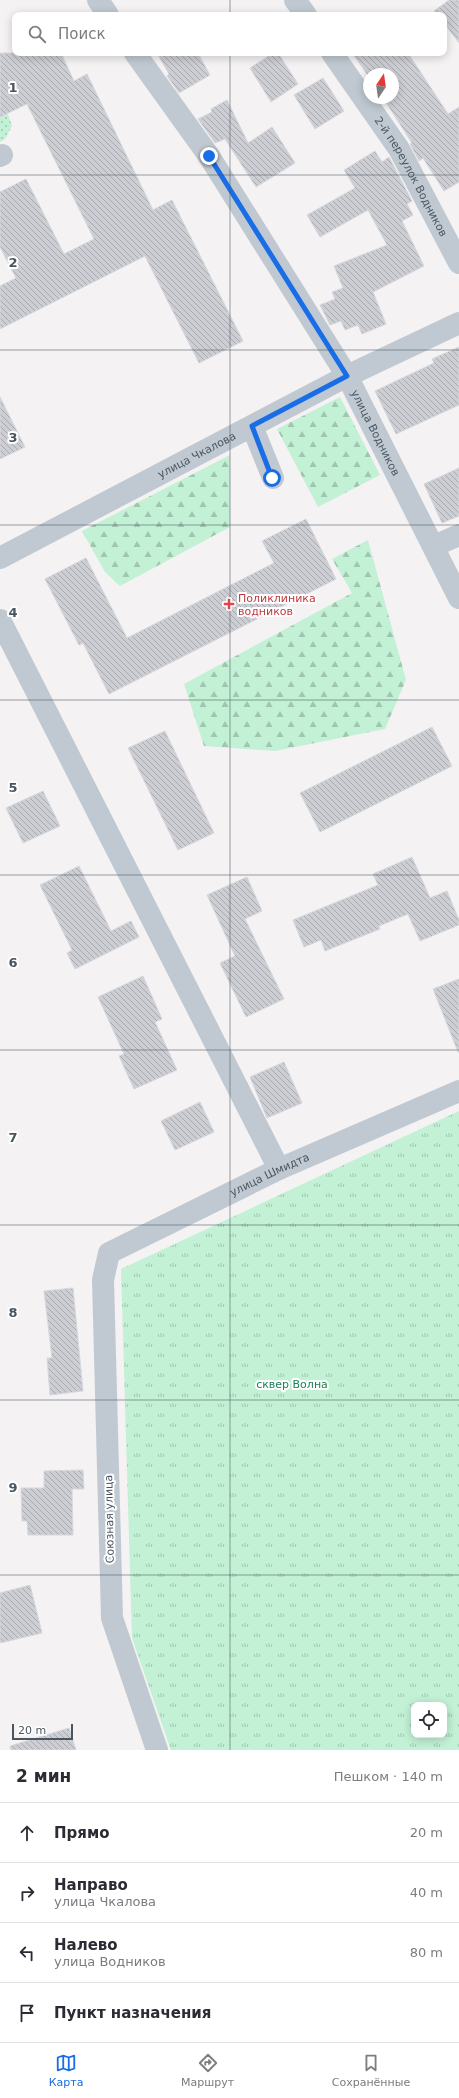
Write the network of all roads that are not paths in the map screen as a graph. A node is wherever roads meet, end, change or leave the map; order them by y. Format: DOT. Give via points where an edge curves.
graph roads {
  1 [pos="98,0"];
  2 [pos="295,0"];
  3 [pos="106,12"];
  4 [pos="304,12"];
  5 [pos="137,56"];
  6 [pos="334,56"];
  7 [pos="459,263"];
  8 [pos="459,323"];
  9 [pos="347,376"];
  10 [pos="252,426"];
  11 [pos="272,478"];
  12 [pos="459,535"];
  13 [pos="434,546"];
  14 [pos="0,558"];
  15 [pos="459,598"];
  16 [pos="0,620"];
  17 [pos="459,1091"];
  18 [pos="279,1169"];
  19 [pos="103,1280"];
  20 [pos="157,1750"];
  1 -- 3 [label="street"];
  2 -- 4 [label="street"];
  5 -- 9 [label="street, улица Водников" via="209,156"];
  6 -- 7 [label="street, 2-й переулок Водников" via="399,149"];
  8 -- 9 [label="street, улица Чкалова"];
  9 -- 10 [label="street, улица Чкалова"];
  9 -- 13 [label="street, улица Водников"];
  10 -- 11 [label="street"];
  10 -- 14 [label="street, улица Чкалова"];
  12 -- 13 [label="street"];
  13 -- 15 [label="street, улица Водников"];
  16 -- 18 [label="street"];
  17 -- 18 [label="street, улица Шмидта"];
  18 -- 19 [label="street, улица Шмидта" via="109,1253"];
  19 -- 20 [label="street, Союзная улица" via="112,1618"];
}
